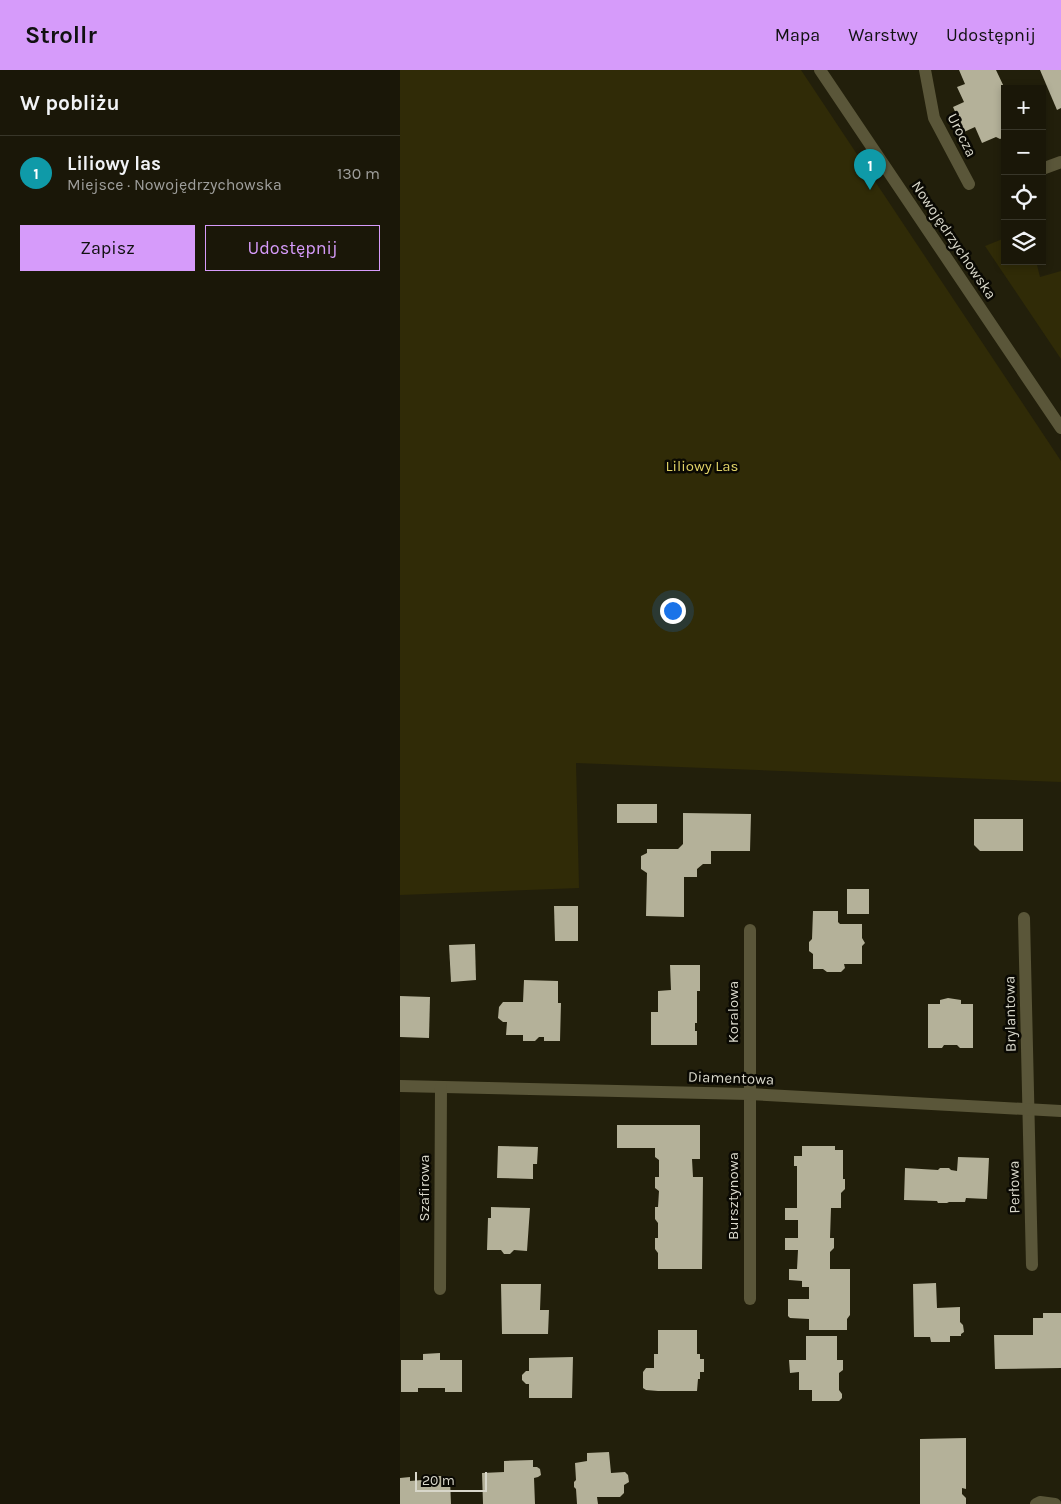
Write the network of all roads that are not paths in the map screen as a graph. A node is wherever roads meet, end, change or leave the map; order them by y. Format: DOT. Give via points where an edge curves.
graph roads {
  1 [pos="820,70"];
  2 [pos="925,70"];
  3 [pos="1061,162"];
  4 [pos="1046,168"];
  5 [pos="970,184"];
  6 [pos="1061,428"];
  7 [pos="1024,918"];
  8 [pos="750,930"];
  9 [pos="400,1086"];
  10 [pos="441,1087"];
  11 [pos="749,1094"];
  12 [pos="1028,1109"];
  13 [pos="1061,1111"];
  14 [pos="1032,1264"];
  15 [pos="440,1289"];
  16 [pos="750,1299"];
  17 [pos="1036,1504"];
  18 [pos="1055,1504"];
  1 -- 6 [label="street, Nowojędrzychowska"];
  2 -- 5 [label="street, Urocza" via="934,118"];
  3 -- 4 [label="street"];
  7 -- 12 [label="street, Brylantowa"];
  8 -- 11 [label="street, Koralowa"];
  9 -- 10 [label="street, Diamentowa"];
  10 -- 11 [label="street, Diamentowa"];
  10 -- 15 [label="street, Szafirowa"];
  11 -- 12 [label="street, Diamentowa"];
  11 -- 16 [label="street, Bursztynowa"];
  12 -- 13 [label="street, Diamentowa"];
  12 -- 14 [label="street, Perłowa"];
  17 -- 18 [label="street"];
}
